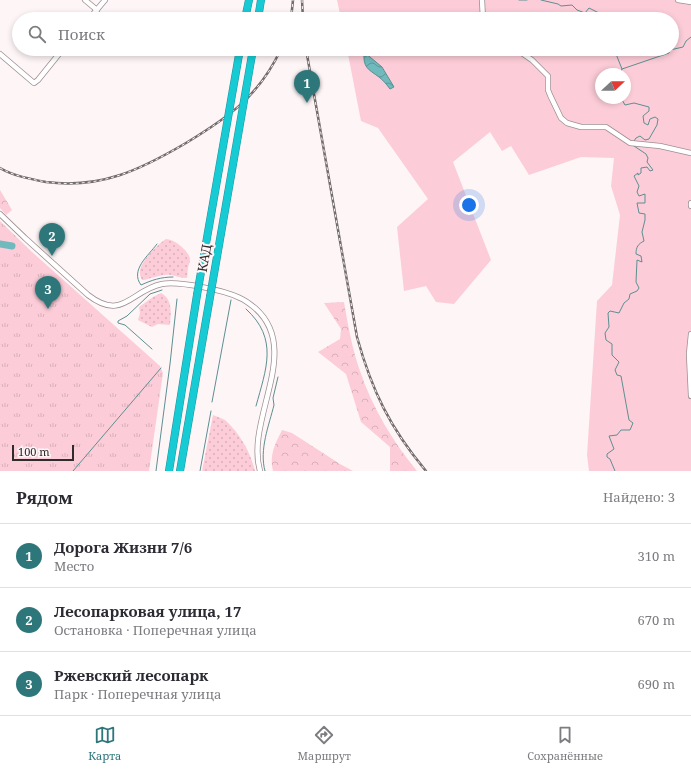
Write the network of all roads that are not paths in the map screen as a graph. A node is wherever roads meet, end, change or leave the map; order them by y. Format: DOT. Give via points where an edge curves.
graph roads {
  1 [pos="84,0"];
  2 [pos="105,0"];
  3 [pos="249,0"];
  4 [pos="261,0"];
  5 [pos="482,0"];
  6 [pos="678,0"];
  7 [pos="691,2"];
  8 [pos="97,10"];
  9 [pos="246,12"];
  10 [pos="259,12"];
  11 [pos="483,12"];
  12 [pos="0,54"];
  13 [pos="57,56"];
  14 [pos="239,56"];
  15 [pos="252,56"];
  16 [pos="526,56"];
  17 [pos="691,153"];
  18 [pos="0,214"];
  19 [pos="691,334"];
  20 [pos="691,396"];
  21 [pos="169,471"];
  22 [pos="180,471"];
  23 [pos="260,471"];
  1 -- 8 [label="street"];
  2 -- 8 [label="street"];
  3 -- 9 [label="highway"];
  4 -- 10 [label="highway"];
  5 -- 11 [label="street"];
  6 -- 7 [label="street"];
  12 -- 13 [label="street" via="34,83"];
  14 -- 21 [label="highway, КАД, bridge"];
  15 -- 22 [label="highway, КАД, bridge"];
  16 -- 17 [label="street" via="548,76 548,90 566,123 581,127 606,127 630,143"];
  18 -- 23 [label="street" via="88,295 104,305 124,303 156,286 170,283 202,287 228,294 245,301 257,310 270,330 275,352 258,442"];
  19 -- 20 [label="street"];
}
